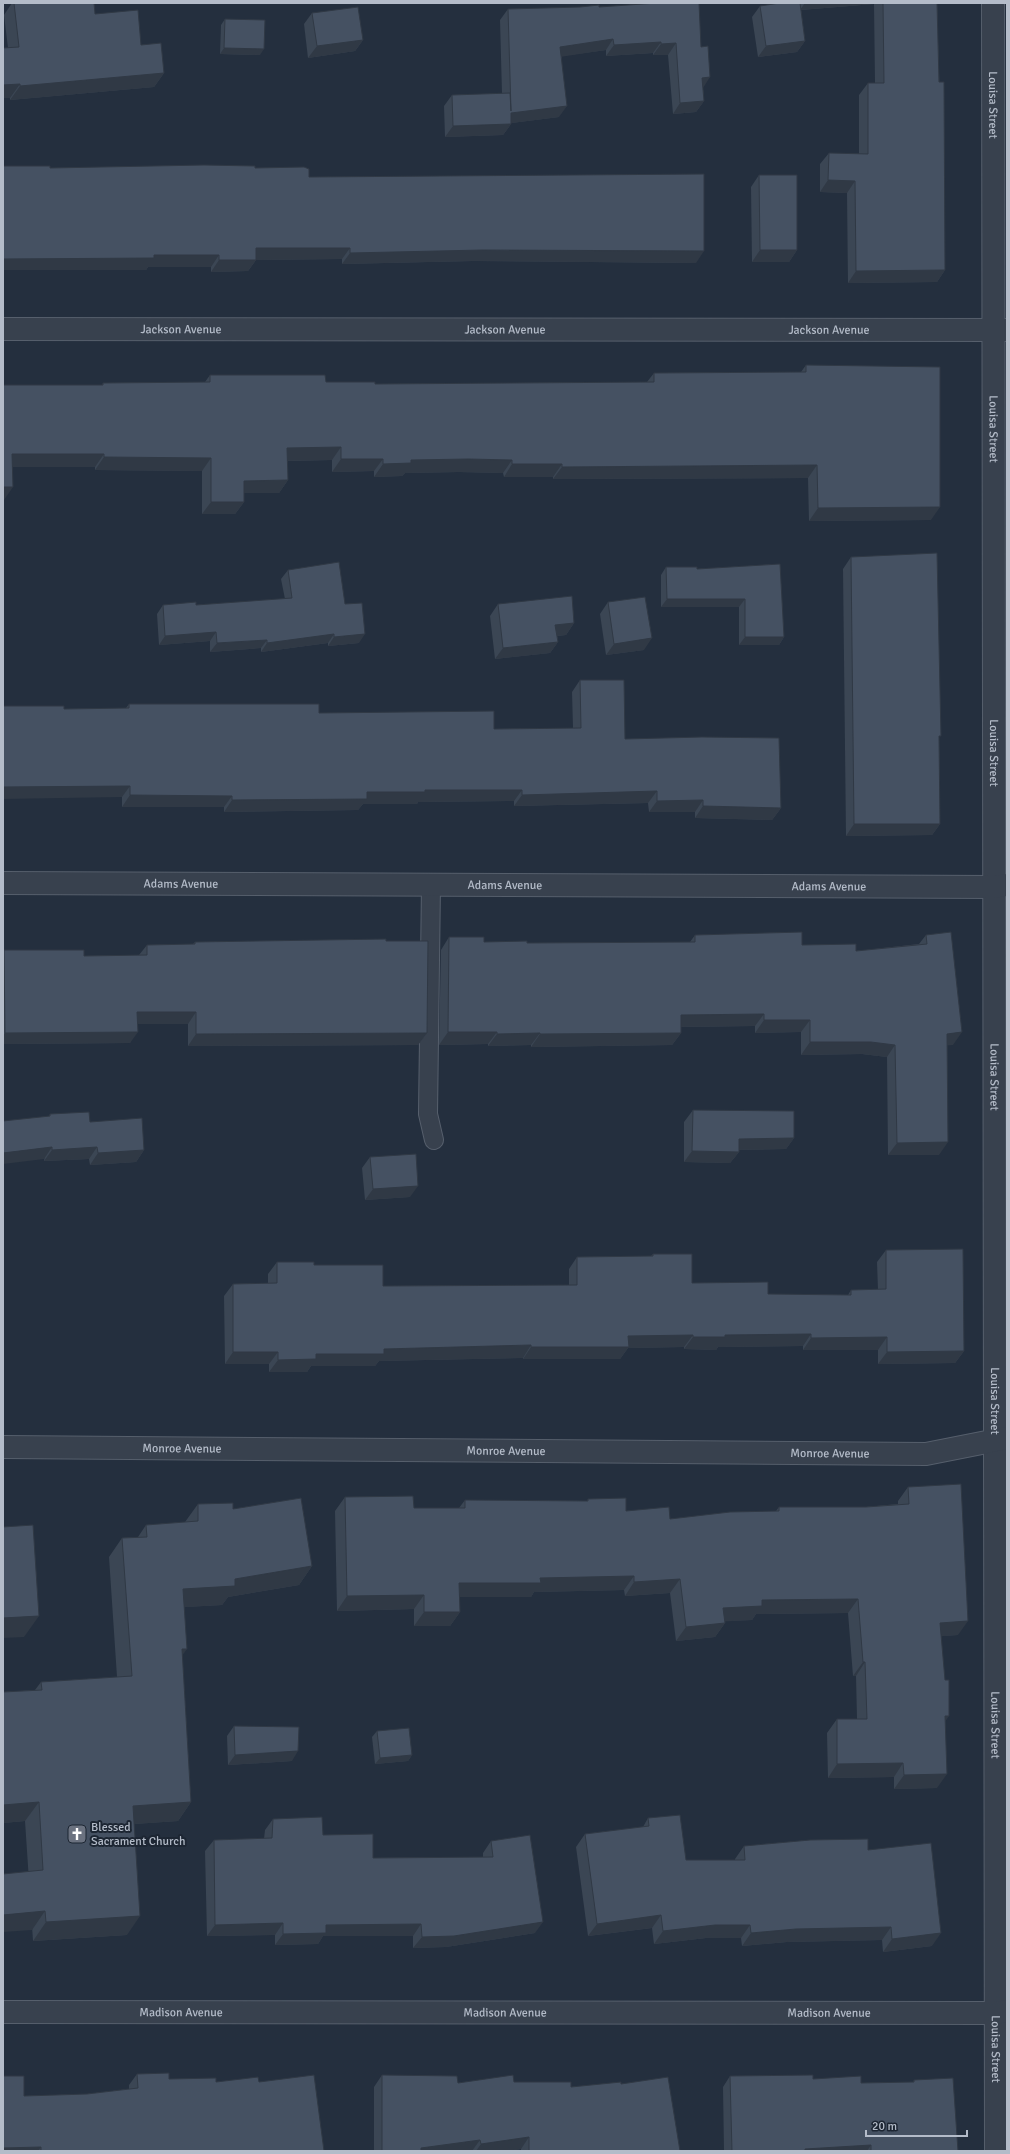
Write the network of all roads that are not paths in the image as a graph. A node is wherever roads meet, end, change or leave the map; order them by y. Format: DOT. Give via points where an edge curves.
graph roads {
  1 [pos="993,3"];
  2 [pos="3,329"];
  3 [pos="1000,330"];
  4 [pos="3,883"];
  5 [pos="431,884"];
  6 [pos="1001,886"];
  7 [pos="434,1140"];
  8 [pos="1001,1439"];
  9 [pos="3,1447"];
  10 [pos="3,2012"];
  11 [pos="1001,2012"];
  12 [pos="996,2151"];
  1 -- 3 [label="street, Louisa Street"];
  2 -- 3 [label="street, Jackson Avenue"];
  3 -- 6 [label="street, Louisa Street"];
  4 -- 5 [label="street, Adams Avenue"];
  5 -- 6 [label="street, Adams Avenue"];
  5 -- 7 [label="lane" via="428,1114"];
  6 -- 8 [label="street, Louisa Street"];
  8 -- 9 [label="street, Monroe Avenue" via="926,1454"];
  8 -- 11 [label="street, Louisa Street"];
  10 -- 11 [label="street, Madison Avenue"];
  11 -- 12 [label="street, Louisa Street"];
}
